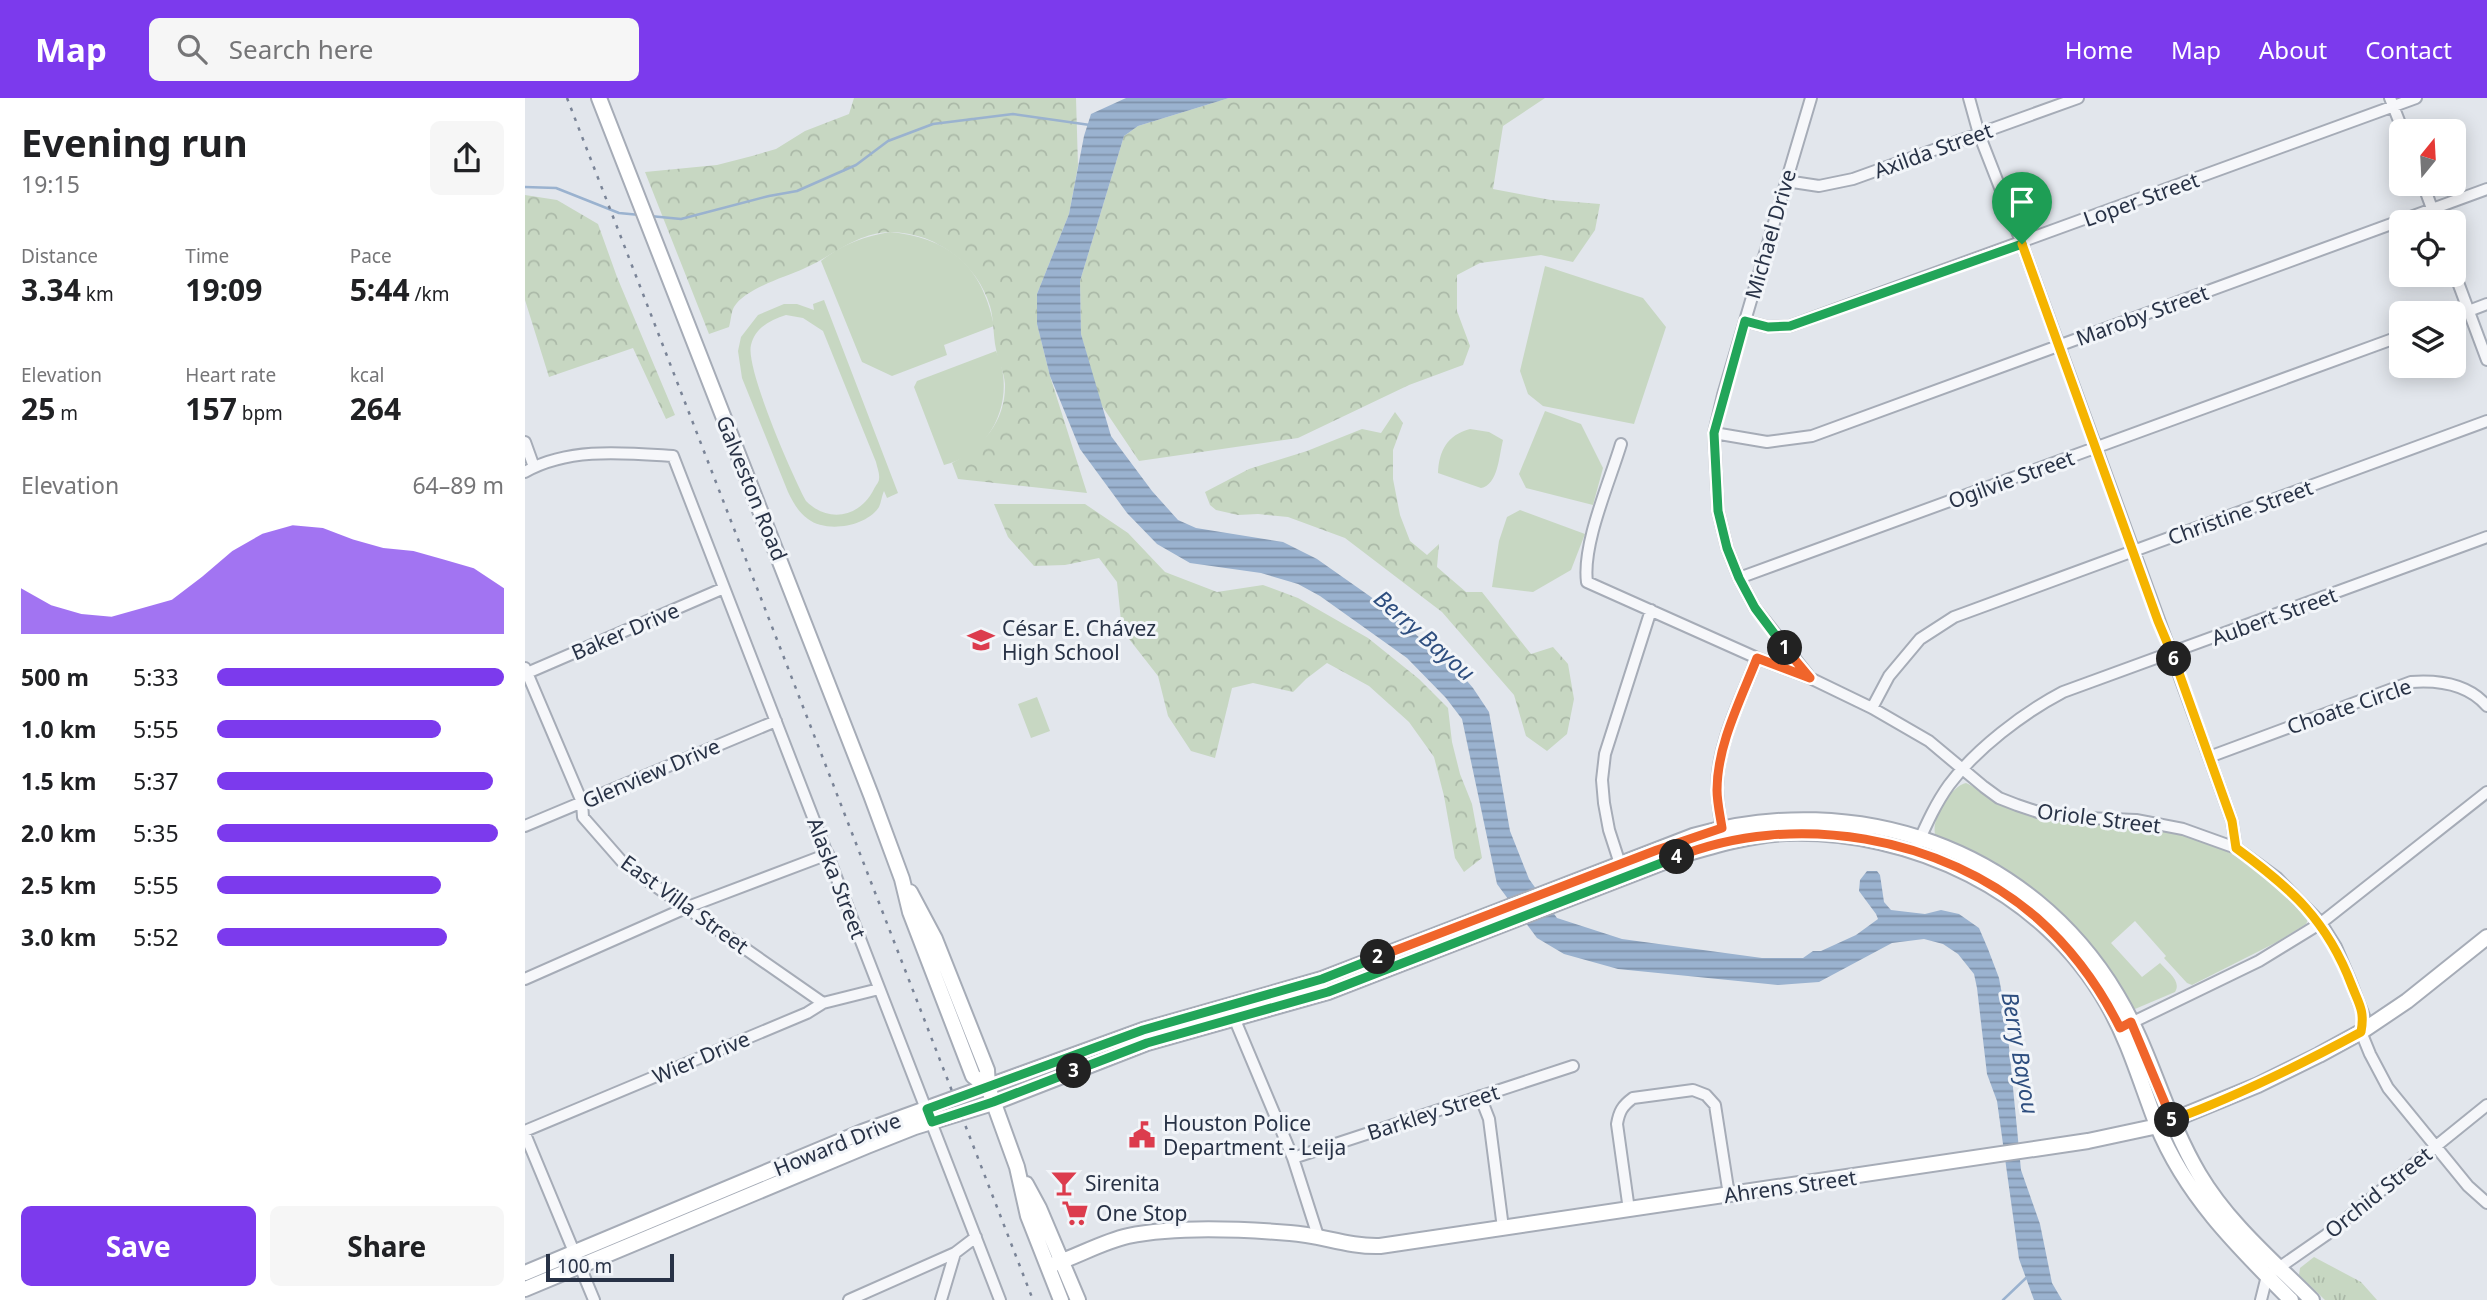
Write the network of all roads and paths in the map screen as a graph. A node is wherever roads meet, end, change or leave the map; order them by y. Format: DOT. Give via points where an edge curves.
graph roads {
  1 [pos="599,98"];
  2 [pos="1811,98"];
  3 [pos="1969,98"];
  4 [pos="2078,98"];
  5 [pos="2416,98"];
  6 [pos="2392,102"];
  7 [pos="2398,119"];
  8 [pos="1979,134"];
  9 [pos="1786,181"];
  10 [pos="2487,189"];
  11 [pos="2428,196"];
  12 [pos="2433,210"];
  13 [pos="2389,226"];
  14 [pos="2022,244"];
  15 [pos="2459,287"];
  16 [pos="2487,304"];
  17 [pos="2468,311"];
  18 [pos="1745,321"];
  19 [pos="2389,340"];
  20 [pos="2058,346"];
  21 [pos="2487,360"];
  22 [pos="2487,421"];
  23 [pos="1714,433"];
  24 [pos="525,442"];
  25 [pos="1621,444"];
  26 [pos="2096,448"];
  27 [pos="530,469"];
  28 [pos="2487,537"];
  29 [pos="2133,552"];
  30 [pos="1739,578"];
  31 [pos="724,588"];
  32 [pos="1651,610"];
  33 [pos="2172,653"];
  34 [pos="1757,658"];
  35 [pos="526,671"];
  36 [pos="1810,678"];
  37 [pos="2487,706"];
  38 [pos="1872,708"];
  39 [pos="776,721"];
  40 [pos="2209,757"];
  41 [pos="1962,771"];
  42 [pos="2487,792"];
  43 [pos="582,802"];
  44 [pos="525,826"];
  45 [pos="1723,835"];
  46 [pos="1917,845"];
  47 [pos="2236,848"];
  48 [pos="828,854"];
  49 [pos="1623,871"];
  50 [pos="688,907"];
  51 [pos="1497,919"];
  52 [pos="2321,923"];
  53 [pos="1430,936"];
  54 [pos="2487,937"];
  55 [pos="1435,951"];
  56 [pos="525,979"];
  57 [pos="1325,986"];
  58 [pos="879,989"];
  59 [pos="823,1003"];
  60 [pos="1232,1012"];
  61 [pos="2126,1025"];
  62 [pos="2361,1032"];
  63 [pos="1123,1045"];
  64 [pos="1573,1066"];
  65 [pos="988,1087"];
  66 [pos="1480,1096"];
  67 [pos="993,1102"];
  68 [pos="2487,1105"];
  69 [pos="930,1116"];
  70 [pos="2165,1123"];
  71 [pos="525,1132"];
  72 [pos="2435,1147"];
  73 [pos="1293,1158"];
  74 [pos="1729,1195"];
  75 [pos="2487,1203"];
  76 [pos="1629,1210"];
  77 [pos="1503,1228"];
  78 [pos="1318,1236"];
  79 [pos="976,1237"];
  80 [pos="954,1252"];
  81 [pos="577,1259"];
  82 [pos="1054,1264"];
  83 [pos="2273,1272"];
  84 [pos="525,1273"];
  85 [pos="525,1289"];
  86 [pos="594,1300"];
  87 [pos="849,1300"];
  88 [pos="941,1300"];
  89 [pos="1000,1300"];
  90 [pos="1061,1300"];
  91 [pos="1078,1300"];
  92 [pos="2261,1300"];
  93 [pos="2291,1300"];
  94 [pos="2312,1300"];
  1 -- 65 [label="main road, Galveston Road" via="902,878 920,909 935,958 987,1070"];
  2 -- 9 [label="street, Michael Drive"];
  3 -- 8 [label="street"];
  4 -- 8 [label="street, Axilda Street"];
  5 -- 6 [label="street, Loper Street"];
  6 -- 7 [label="street"];
  6 -- 14 [label="street, Loper Street"];
  8 -- 9 [label="street, Axilda Street" via="1853,179 1819,186"];
  8 -- 14 [label="street"];
  9 -- 18 [label="street, Michael Drive"];
  10 -- 12 [label="street, Maroby Street"];
  11 -- 12 [label="street"];
  13 -- 20 [label="street, Maroby Street"];
  14 -- 18 [label="street, Loper Street" via="1790,326"];
  14 -- 20 [label="street"];
  15 -- 17 [label="street"];
  16 -- 17 [label="street"];
  17 -- 21 [label="street"];
  18 -- 23 [label="street, Michael Drive"];
  19 -- 26 [label="street, Ogilvie Street"];
  20 -- 23 [label="street, Maroby Street" via="1812,436 1767,442"];
  20 -- 26 [label="street"];
  22 -- 29 [label="street, Christine Street"];
  23 -- 30 [label="street, Michael Drive" via="1718,511"];
  24 -- 27 [label="street"];
  25 -- 32 [label="street, Oriole Street" via="1585,571 1587,582"];
  26 -- 29 [label="street"];
  26 -- 30 [label="street, Ogilvie Street"];
  27 -- 31 [label="street, Alaska Street" via="603,453 673,456"];
  28 -- 33 [label="street, Aubert Street"];
  29 -- 33 [label="street"];
  29 -- 38 [label="street, Christine Street" via="1954,617 1920,639 1889,676"];
  30 -- 36 [label="street, Michael Drive" via="1755,608"];
  31 -- 35 [label="street, Baker Drive"];
  31 -- 39 [label="street, Alaska Street"];
  32 -- 34 [label="street, Oriole Street"];
  32 -- 49 [label="street" via="1605,754 1602,780 1609,830"];
  33 -- 40 [label="street"];
  33 -- 41 [label="street, Aubert Street" via="2063,692 2033,708"];
  34 -- 36 [label="street, Oriole Street"];
  34 -- 45 [label="street" via="1718,772"];
  35 -- 43 [label="street, East Villa Street"];
  36 -- 38 [label="street, Oriole Street"];
  37 -- 40 [label="street, Choate Circle" via="2456,685 2411,682"];
  38 -- 41 [label="street, Oriole Street" via="1929,741"];
  39 -- 43 [label="street, Glenview Drive"];
  39 -- 48 [label="street, Alaska Street"];
  40 -- 47 [label="street" via="2232,821"];
  41 -- 46 [label="street, Aubert Street" via="1940,798"];
  41 -- 47 [label="street, Oriole Street" via="1999,797 2039,812 2136,820 2183,829"];
  42 -- 52 [label="street"];
  43 -- 44 [label="street, Glenview Drive"];
  43 -- 50 [label="street, East Villa Street" via="583,817 625,865"];
  45 -- 46 [label="main road, Howard Drive" via="1796,819 1858,838"];
  45 -- 49 [label="main road, Howard Drive"];
  46 -- 61 [label="main road, Howard Drive" via="2019,896 2073,955"];
  47 -- 52 [label="street, Oriole Street" via="2277,878"];
  48 -- 50 [label="street"];
  48 -- 58 [label="street, Alaska Street"];
  49 -- 51 [label="main road, Howard Drive"];
  50 -- 56 [label="street"];
  50 -- 59 [label="street, East Villa Street"];
  51 -- 53 [label="main road, Howard Drive"];
  51 -- 55 [label="main road, Howard Drive"];
  52 -- 61 [label="street" via="2259,961"];
  52 -- 62 [label="street, Oriole Street" via="2336,947 2364,1016"];
  53 -- 55 [label="main road"];
  53 -- 57 [label="main road, Howard Drive"];
  54 -- 62 [label="main road, Ahrens Street"];
  55 -- 57 [label="main road, Howard Drive"];
  57 -- 60 [label="main road, Howard Drive"];
  58 -- 59 [label="street, Wier Drive"];
  58 -- 69 [label="street, Alaska Street"];
  59 -- 71 [label="street, Wier Drive"];
  60 -- 63 [label="main road, Howard Drive" via="1185,1016"];
  60 -- 73 [label="street"];
  61 -- 70 [label="main road, Howard Drive"];
  62 -- 70 [label="main road, Ahrens Street" via="2258,1085"];
  62 -- 72 [label="street, Oriole Street" via="2388,1088"];
  63 -- 65 [label="main road, Howard Drive"];
  63 -- 67 [label="main road, Howard Drive"];
  64 -- 66 [label="street, Barkley Street"];
  65 -- 67 [label="main road, Galveston Road"];
  65 -- 69 [label="main road, Howard Drive"];
  66 -- 73 [label="street, Barkley Street"];
  66 -- 77 [label="street" via="1489,1119"];
  67 -- 69 [label="main road, Howard Drive"];
  67 -- 82 [label="main road, Galveston Road" via="1017,1167 1039,1208"];
  68 -- 72 [label="street, Orchid Street"];
  69 -- 79 [label="street, Alaska Street"];
  69 -- 81 [label="main road, Howard Drive" via="862,1132 713,1203"];
  70 -- 74 [label="main road, Ahrens Street" via="2088,1141"];
  70 -- 83 [label="main road, Howard Drive" via="2192,1191 2230,1239"];
  71 -- 81 [label="street"];
  72 -- 75 [label="street, Oriole Street"];
  72 -- 83 [label="street, Orchid Street"];
  73 -- 78 [label="street"];
  74 -- 76 [label="main road, Ahrens Street"];
  74 -- 76 [label="street" via="1715,1105 1706,1095 1693,1090 1633,1098 1619,1111 1617,1124"];
  76 -- 77 [label="main road, Ahrens Street"];
  77 -- 78 [label="main road, Ahrens Street" via="1380,1246 1354,1246"];
  78 -- 82 [label="main road, Ahrens Street" via="1173,1230 1126,1236"];
  79 -- 80 [label="street"];
  79 -- 89 [label="street, Alaska Street"];
  80 -- 87 [label="street"];
  80 -- 88 [label="street"];
  81 -- 84 [label="main road, Howard Drive"];
  81 -- 85 [label="main road, Howard Drive"];
  81 -- 86 [label="street"];
  82 -- 90 [label="main road, Galveston Road"];
  82 -- 91 [label="main road, Galveston Road"];
  83 -- 92 [label="street"];
  83 -- 93 [label="main road, Howard Drive"];
  83 -- 94 [label="main road, Howard Drive"];
}
